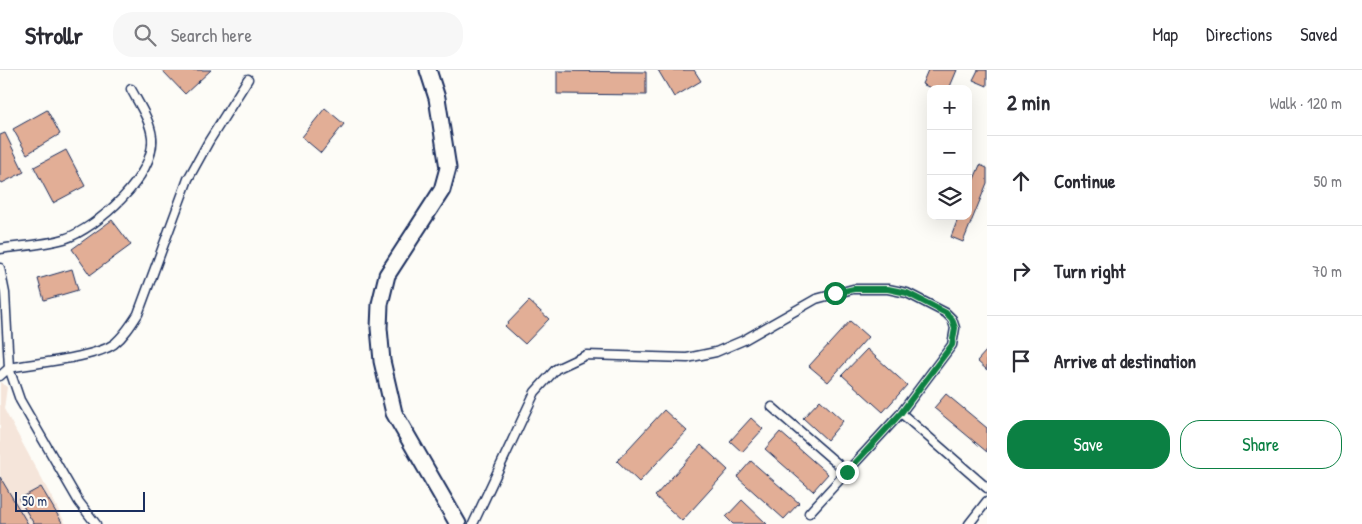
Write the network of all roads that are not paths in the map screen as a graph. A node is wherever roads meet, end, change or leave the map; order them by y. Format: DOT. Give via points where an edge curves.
graph roads {
  1 [pos="428,70"];
  2 [pos="248,79"];
  3 [pos="131,89"];
  4 [pos="0,249"];
  5 [pos="0,268"];
  6 [pos="9,368"];
  7 [pos="0,376"];
  8 [pos="772,407"];
  9 [pos="901,413"];
  10 [pos="847,472"];
  11 [pos="987,488"];
  12 [pos="987,501"];
  13 [pos="809,513"];
  14 [pos="96,524"];
  15 [pos="458,524"];
  16 [pos="473,524"];
  17 [pos="969,524"];
  1 -- 15 [label="street" via="448,168 442,190 387,275 380,304 382,361 394,413"];
  2 -- 6 [label="lane" via="188,179 138,314 127,331 113,344 91,353"];
  3 -- 4 [label="lane" via="145,114 152,138 149,157 135,184 82,231 63,239"];
  5 -- 6 [label="lane" via="5,293"];
  6 -- 7 [label="lane"];
  6 -- 14 [label="lane" via="20,400 79,502"];
  8 -- 10 [label="lane"];
  9 -- 10 [label="lane"];
  9 -- 11 [label="lane"];
  9 -- 16 [label="lane" via="952,345 955,328 946,313 907,293 888,289 854,289 816,299 744,340 716,352 688,358 586,355 556,369 535,392"];
  10 -- 13 [label="lane"];
  12 -- 17 [label="lane"];
}
